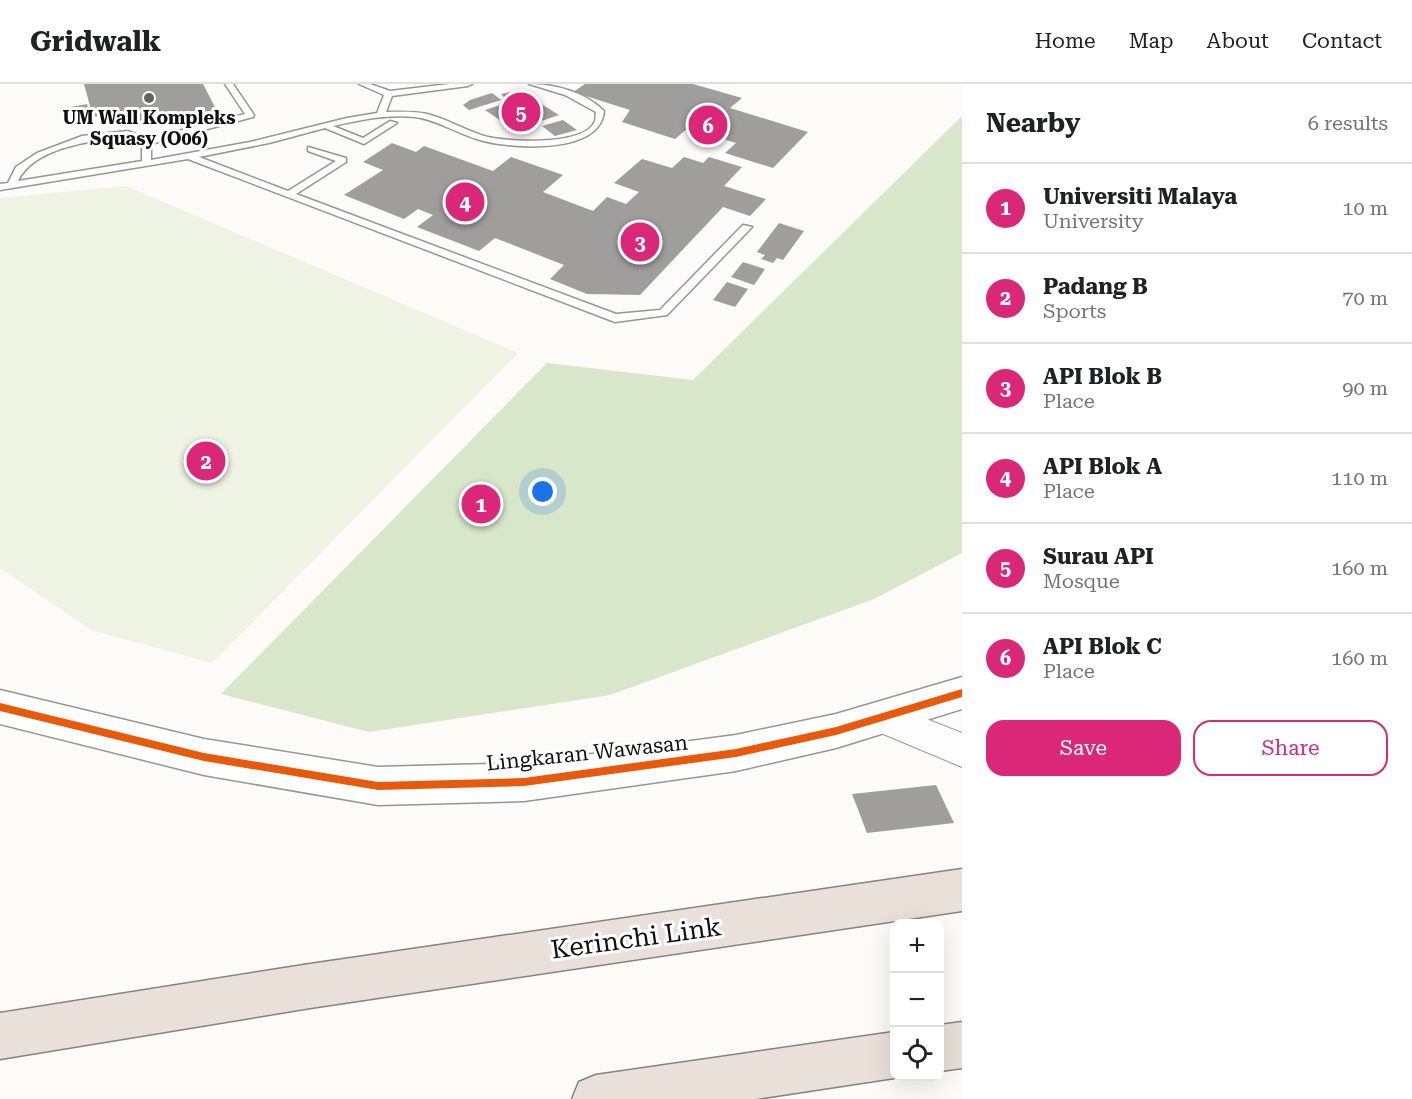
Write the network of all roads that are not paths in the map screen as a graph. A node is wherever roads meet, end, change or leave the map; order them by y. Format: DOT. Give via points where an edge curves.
graph roads {
  1 [pos="229,84"];
  2 [pos="363,84"];
  3 [pos="468,84"];
  4 [pos="533,84"];
  5 [pos="388,94"];
  6 [pos="381,113"];
  7 [pos="393,123"];
  8 [pos="328,127"];
  9 [pos="146,142"];
  10 [pos="249,146"];
  11 [pos="311,149"];
  12 [pos="187,156"];
  13 [pos="147,165"];
  14 [pos="237,176"];
  15 [pos="12,184"];
  16 [pos="0,187"];
  17 [pos="291,194"];
  18 [pos="747,227"];
  19 [pos="962,693"];
  20 [pos="0,707"];
  21 [pos="881,717"];
  22 [pos="962,750"];
  23 [pos="962,890"];
  24 [pos="0,1036"];
  25 [pos="962,1045"];
  26 [pos="944,1047"];
  27 [pos="890,1056"];
  28 [pos="596,1099"];
  1 -- 9 [label="lane" via="250,115"];
  2 -- 5 [label="lane"];
  3 -- 5 [label="lane" via="438,92"];
  4 -- 6 [label="lane" via="586,100 600,111 599,122 589,132 545,143 483,139 427,112"];
  5 -- 6 [label="lane"];
  6 -- 8 [label="lane"];
  7 -- 8 [label="lane" via="364,141"];
  8 -- 10 [label="lane"];
  9 -- 13 [label="lane"];
  9 -- 15 [label="lane" via="128,134 85,138 40,155 19,169"];
  10 -- 12 [label="lane"];
  10 -- 14 [label="lane" via="234,161"];
  11 -- 17 [label="lane" via="343,160"];
  12 -- 13 [label="lane"];
  12 -- 14 [label="lane"];
  13 -- 15 [label="lane"];
  14 -- 17 [label="lane"];
  15 -- 16 [label="lane"];
  17 -- 18 [label="lane" via="615,318 663,313"];
  19 -- 21 [label="street, Lingkaran Wawasan"];
  20 -- 21 [label="street, Lingkaran Wawasan" via="204,758 378,786 524,782 673,763 747,751"];
  21 -- 22 [label="street"];
  23 -- 24 [label="highway, Kerinchi Link"];
  25 -- 26 [label="highway"];
  27 -- 28 [label="highway"];
}
